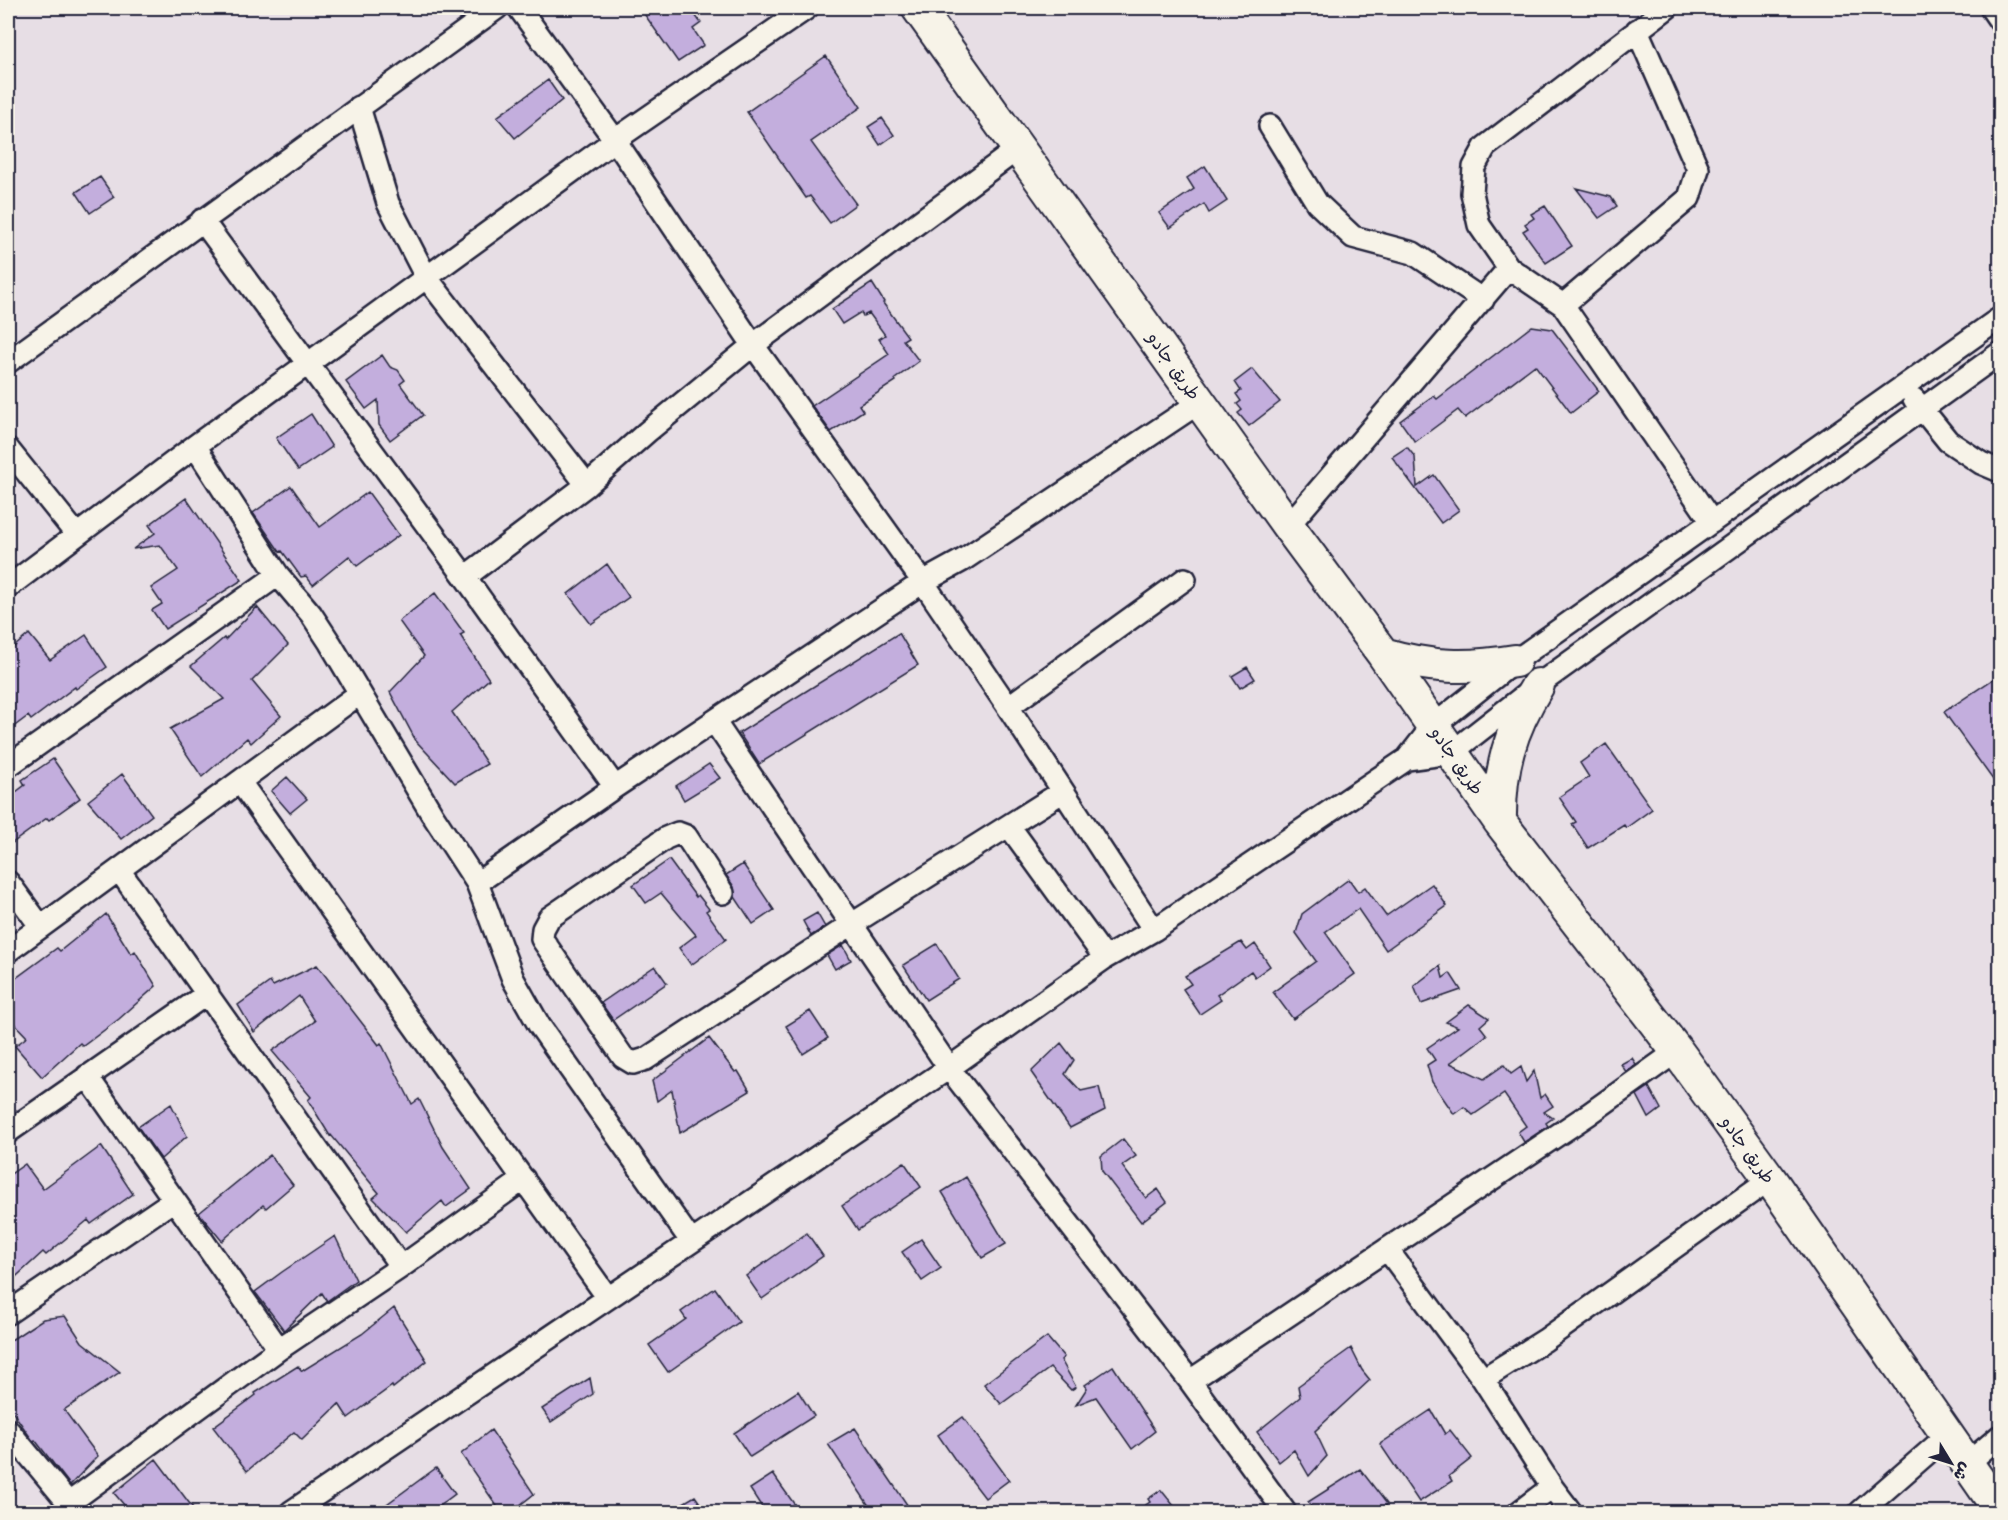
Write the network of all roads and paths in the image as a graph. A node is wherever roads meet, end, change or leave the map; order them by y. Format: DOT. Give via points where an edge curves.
graph roads {
  1 [pos="497,8"];
  2 [pos="519,8"];
  3 [pos="807,8"];
  4 [pos="918,8"];
  5 [pos="1667,8"];
  6 [pos="1991,8"];
  7 [pos="2001,21"];
  8 [pos="1637,30"];
  9 [pos="359,107"];
  10 [pos="1270,126"];
  11 [pos="615,140"];
  12 [pos="1019,148"];
  13 [pos="202,220"];
  14 [pos="1509,268"];
  15 [pos="426,277"];
  16 [pos="1483,300"];
  17 [pos="1563,305"];
  18 [pos="2001,318"];
  19 [pos="753,345"];
  20 [pos="2001,353"];
  21 [pos="8,362"];
  22 [pos="307,364"];
  23 [pos="1904,387"];
  24 [pos="1200,402"];
  25 [pos="1921,409"];
  26 [pos="195,446"];
  27 [pos="8,448"];
  28 [pos="2001,471"];
  29 [pos="587,485"];
  30 [pos="1712,522"];
  31 [pos="1288,526"];
  32 [pos="76,534"];
  33 [pos="279,575"];
  34 [pos="465,577"];
  35 [pos="1185,579"];
  36 [pos="923,582"];
  37 [pos="8,587"];
  38 [pos="1383,654"];
  39 [pos="1515,660"];
  40 [pos="1538,685"];
  41 [pos="359,694"];
  42 [pos="1008,707"];
  43 [pos="714,721"];
  44 [pos="1432,727"];
  45 [pos="1451,753"];
  46 [pos="1407,759"];
  47 [pos="8,766"];
  48 [pos="240,782"];
  49 [pos="615,787"];
  50 [pos="1062,792"];
  51 [pos="1500,822"];
  52 [pos="1009,826"];
  53 [pos="119,870"];
  54 [pos="8,882"];
  55 [pos="477,883"];
  56 [pos="723,893"];
  57 [pos="852,924"];
  58 [pos="41,927"];
  59 [pos="1154,930"];
  60 [pos="8,951"];
  61 [pos="1105,958"];
  62 [pos="208,993"];
  63 [pos="1677,1051"];
  64 [pos="949,1068"];
  65 [pos="87,1076"];
  66 [pos="8,1132"];
  67 [pos="524,1179"];
  68 [pos="1770,1179"];
  69 [pos="174,1200"];
  70 [pos="691,1241"];
  71 [pos="1387,1249"];
  72 [pos="401,1267"];
  73 [pos="608,1298"];
  74 [pos="8,1313"];
  75 [pos="279,1349"];
  76 [pos="1484,1379"];
  77 [pos="1190,1381"];
  78 [pos="8,1430"];
  79 [pos="1948,1435"];
  80 [pos="2001,1436"];
  81 [pos="1968,1464"];
  82 [pos="1552,1487"];
  83 [pos="73,1508"];
  84 [pos="2001,1510"];
  85 [pos="291,1512"];
  86 [pos="1286,1512"];
  87 [pos="1519,1512"];
  88 [pos="1571,1512"];
  89 [pos="1860,1512"];
  1 -- 9 [label="street"];
  2 -- 11 [label="street"];
  3 -- 11 [label="street"];
  4 -- 12 [label="highway, طريق جادو"];
  5 -- 8 [label="street"];
  6 -- 7 [label="street"];
  8 -- 14 [label="street" via="1485,147 1474,167 1472,193 1479,225"];
  8 -- 17 [label="street" via="1698,169 1689,198"];
  9 -- 13 [label="street"];
  9 -- 15 [label="street" via="388,203"];
  10 -- 16 [label="street" via="1317,203 1353,237 1413,253"];
  11 -- 15 [label="street"];
  11 -- 19 [label="street"];
  12 -- 19 [label="street"];
  12 -- 24 [label="highway, طريق جادو"];
  13 -- 21 [label="street"];
  13 -- 22 [label="street"];
  14 -- 16 [label="street"];
  14 -- 17 [label="street"];
  15 -- 22 [label="street"];
  15 -- 29 [label="street"];
  16 -- 31 [label="street"];
  17 -- 30 [label="street"];
  18 -- 23 [label="street"];
  19 -- 29 [label="street"];
  19 -- 36 [label="street"];
  20 -- 25 [label="street"];
  22 -- 26 [label="street"];
  22 -- 34 [label="street"];
  23 -- 25 [label="street"];
  23 -- 30 [label="street"];
  24 -- 31 [label="highway, طريق جادو"];
  24 -- 36 [label="street" via="963,560"];
  25 -- 28 [label="street" via="1948,441"];
  25 -- 40 [label="street"];
  26 -- 32 [label="street"];
  26 -- 33 [label="street"];
  27 -- 32 [label="street"];
  29 -- 34 [label="street"];
  30 -- 39 [label="street"];
  31 -- 38 [label="highway, طريق جادو"];
  32 -- 37 [label="street"];
  33 -- 41 [label="street" via="311,614"];
  33 -- 47 [label="street"];
  34 -- 49 [label="street"];
  35 -- 42 [label="street"];
  36 -- 42 [label="street"];
  36 -- 43 [label="street"];
  38 -- 39 [label="highway" via="1417,663 1462,667"];
  38 -- 44 [label="highway, طريق جادو"];
  39 -- 44 [label="street"];
  40 -- 45 [label="street"];
  40 -- 51 [label="highway" via="1507,750 1500,790"];
  41 -- 48 [label="street"];
  41 -- 55 [label="street"];
  42 -- 50 [label="street"];
  43 -- 49 [label="street"];
  43 -- 57 [label="street"];
  44 -- 45 [label="highway, طريق جادو"];
  44 -- 46 [label="street"];
  45 -- 46 [label="street"];
  45 -- 51 [label="highway, طريق جادو"];
  46 -- 59 [label="street"];
  48 -- 53 [label="street"];
  48 -- 67 [label="street"];
  49 -- 55 [label="street"];
  50 -- 52 [label="street"];
  50 -- 59 [label="street"];
  51 -- 63 [label="highway, طريق جادو"];
  52 -- 57 [label="street"];
  52 -- 61 [label="street"];
  53 -- 58 [label="street"];
  53 -- 62 [label="street"];
  54 -- 58 [label="street"];
  55 -- 70 [label="street" via="513,979 538,1025"];
  56 -- 57 [label="street" via="686,836 678,833 549,918 542,939 623,1057 633,1062 646,1059"];
  57 -- 64 [label="street"];
  58 -- 60 [label="street"];
  59 -- 61 [label="street"];
  61 -- 64 [label="street"];
  62 -- 65 [label="street"];
  62 -- 72 [label="street"];
  63 -- 68 [label="highway, طريق جادو"];
  63 -- 71 [label="street"];
  64 -- 70 [label="street"];
  64 -- 77 [label="street"];
  65 -- 66 [label="street"];
  65 -- 69 [label="street"];
  67 -- 72 [label="street"];
  67 -- 73 [label="street"];
  68 -- 76 [label="street"];
  68 -- 79 [label="highway, طريق جادو"];
  69 -- 74 [label="street"];
  69 -- 75 [label="street"];
  70 -- 73 [label="street"];
  71 -- 76 [label="street"];
  71 -- 77 [label="street"];
  72 -- 75 [label="street"];
  73 -- 85 [label="street"];
  75 -- 83 [label="street"];
  76 -- 82 [label="street"];
  77 -- 86 [label="street"];
  78 -- 83 [label="street"];
  79 -- 81 [label="highway, طريق جادو"];
  79 -- 89 [label="street"];
  80 -- 81 [label="street"];
  81 -- 84 [label="highway, طريق جادو"];
  82 -- 87 [label="street"];
  82 -- 88 [label="street"];
}
